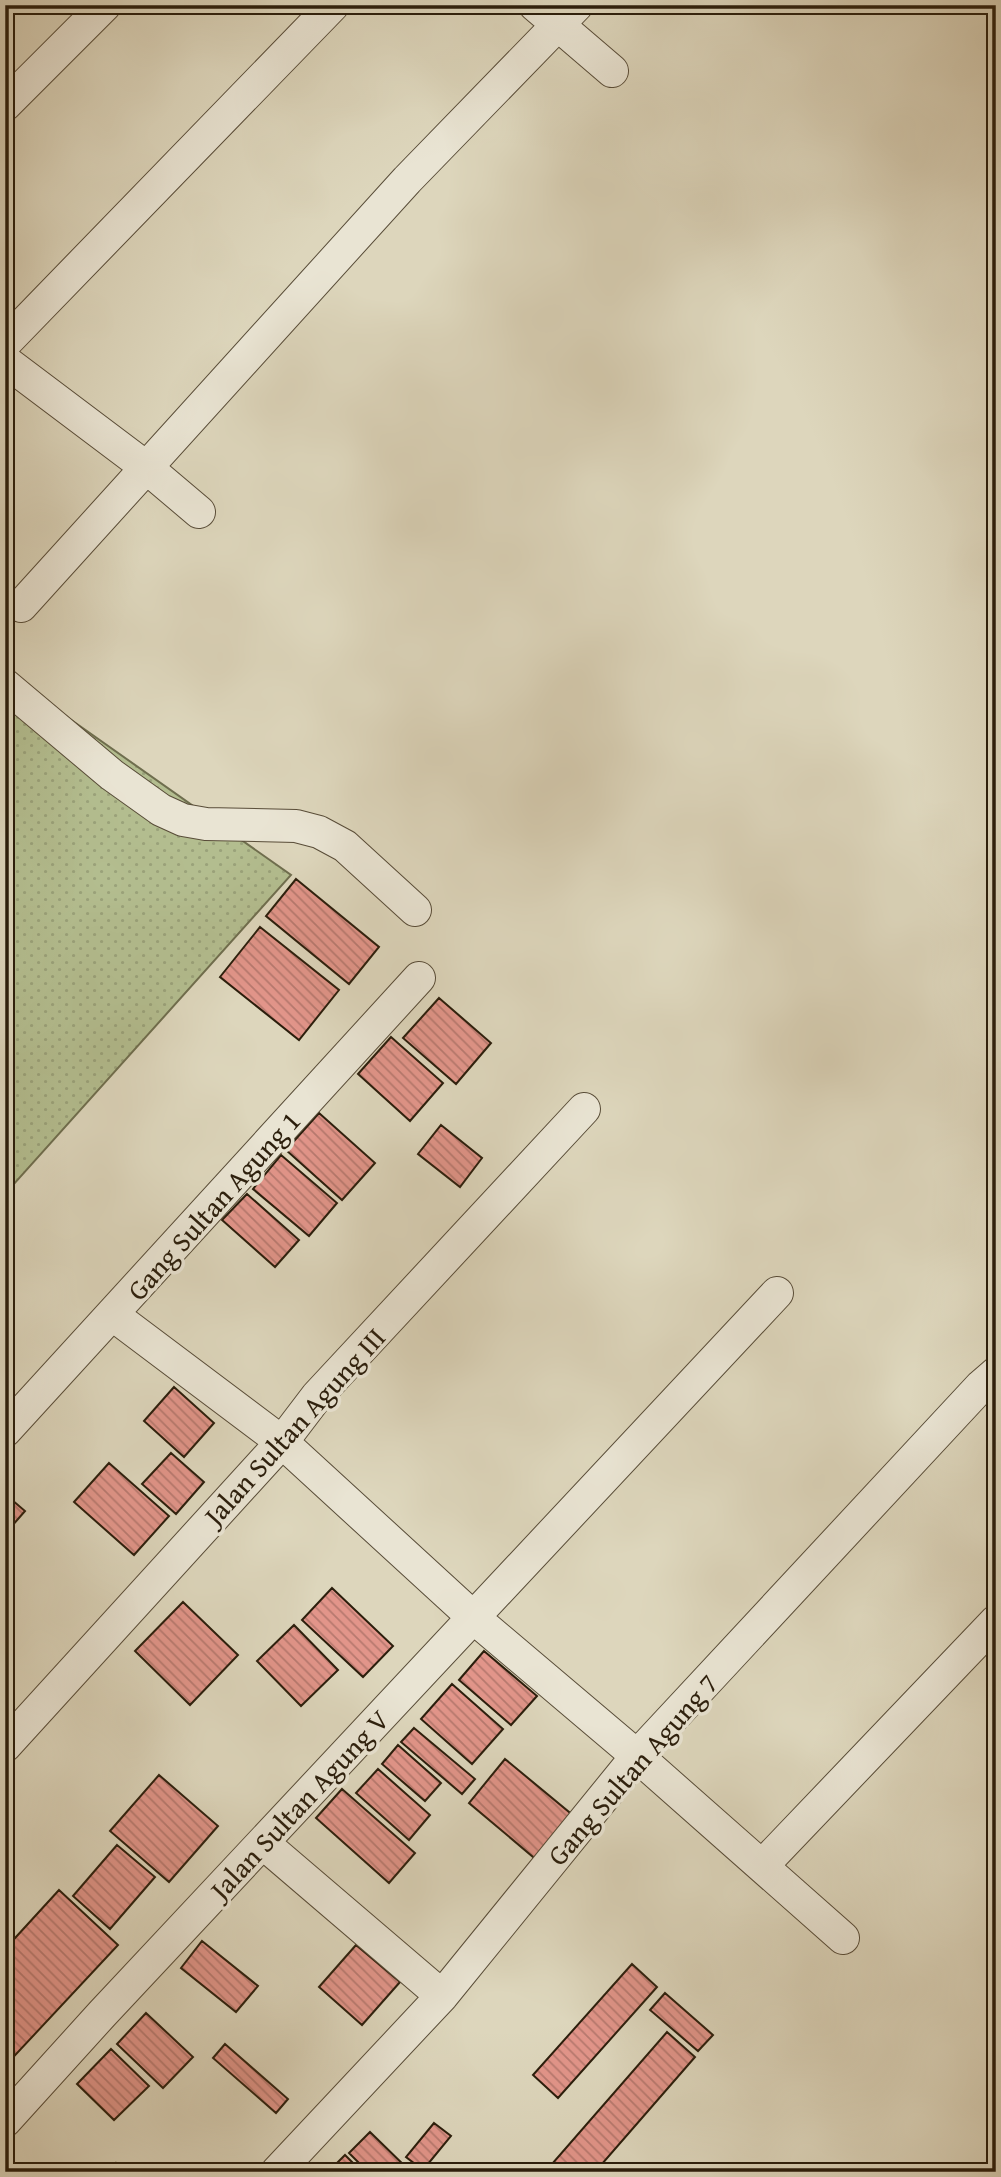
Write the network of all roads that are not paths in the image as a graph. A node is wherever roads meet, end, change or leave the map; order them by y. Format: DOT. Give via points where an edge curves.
graph roads {
  1 [pos="333,5"];
  2 [pos="94,9"];
  3 [pos="556,12"];
  4 [pos="612,71"];
  5 [pos="5,105"];
  6 [pos="5,343"];
  7 [pos="5,361"];
  8 [pos="146,468"];
  9 [pos="199,512"];
  10 [pos="21,606"];
  11 [pos="5,685"];
  12 [pos="415,910"];
  13 [pos="419,978"];
  14 [pos="584,1109"];
  15 [pos="777,1293"];
  16 [pos="113,1315"];
  17 [pos="996,1373"];
  18 [pos="5,1431"];
  19 [pos="282,1442"];
  20 [pos="474,1618"];
  21 [pos="996,1621"];
  22 [pos="5,1746"];
  23 [pos="638,1756"];
  24 [pos="263,1843"];
  25 [pos="762,1866"];
  26 [pos="843,1938"];
  27 [pos="442,1996"];
  28 [pos="5,2121"];
  29 [pos="277,2172"];
  1 -- 6 [label="street"];
  2 -- 5 [label="street"];
  3 -- 4 [label="street"];
  3 -- 8 [label="street"];
  7 -- 8 [label="street"];
  8 -- 9 [label="street"];
  8 -- 10 [label="street"];
  11 -- 12 [label="street" via="161,810 206,824 284,826 319,832 345,846"];
  13 -- 16 [label="street, Gang Sultan Agung 1"];
  14 -- 19 [label="street, Jalan Sultan Agung III" via="317,1396"];
  15 -- 20 [label="street, Jalan Sultan Agung V"];
  16 -- 18 [label="street, Gang Sultan Agung 1"];
  16 -- 19 [label="street"];
  17 -- 23 [label="street, Gang Sultan Agung 7"];
  19 -- 20 [label="street"];
  19 -- 22 [label="street, Jalan Sultan Agung III"];
  20 -- 23 [label="street"];
  20 -- 24 [label="street, Jalan Sultan Agung V"];
  21 -- 25 [label="street"];
  23 -- 25 [label="street"];
  23 -- 27 [label="street, Gang Sultan Agung 7"];
  24 -- 27 [label="street"];
  24 -- 28 [label="street, Jalan Sultan Agung V"];
  25 -- 26 [label="street"];
  27 -- 29 [label="street, Gang Sultan Agung 7"];
}
